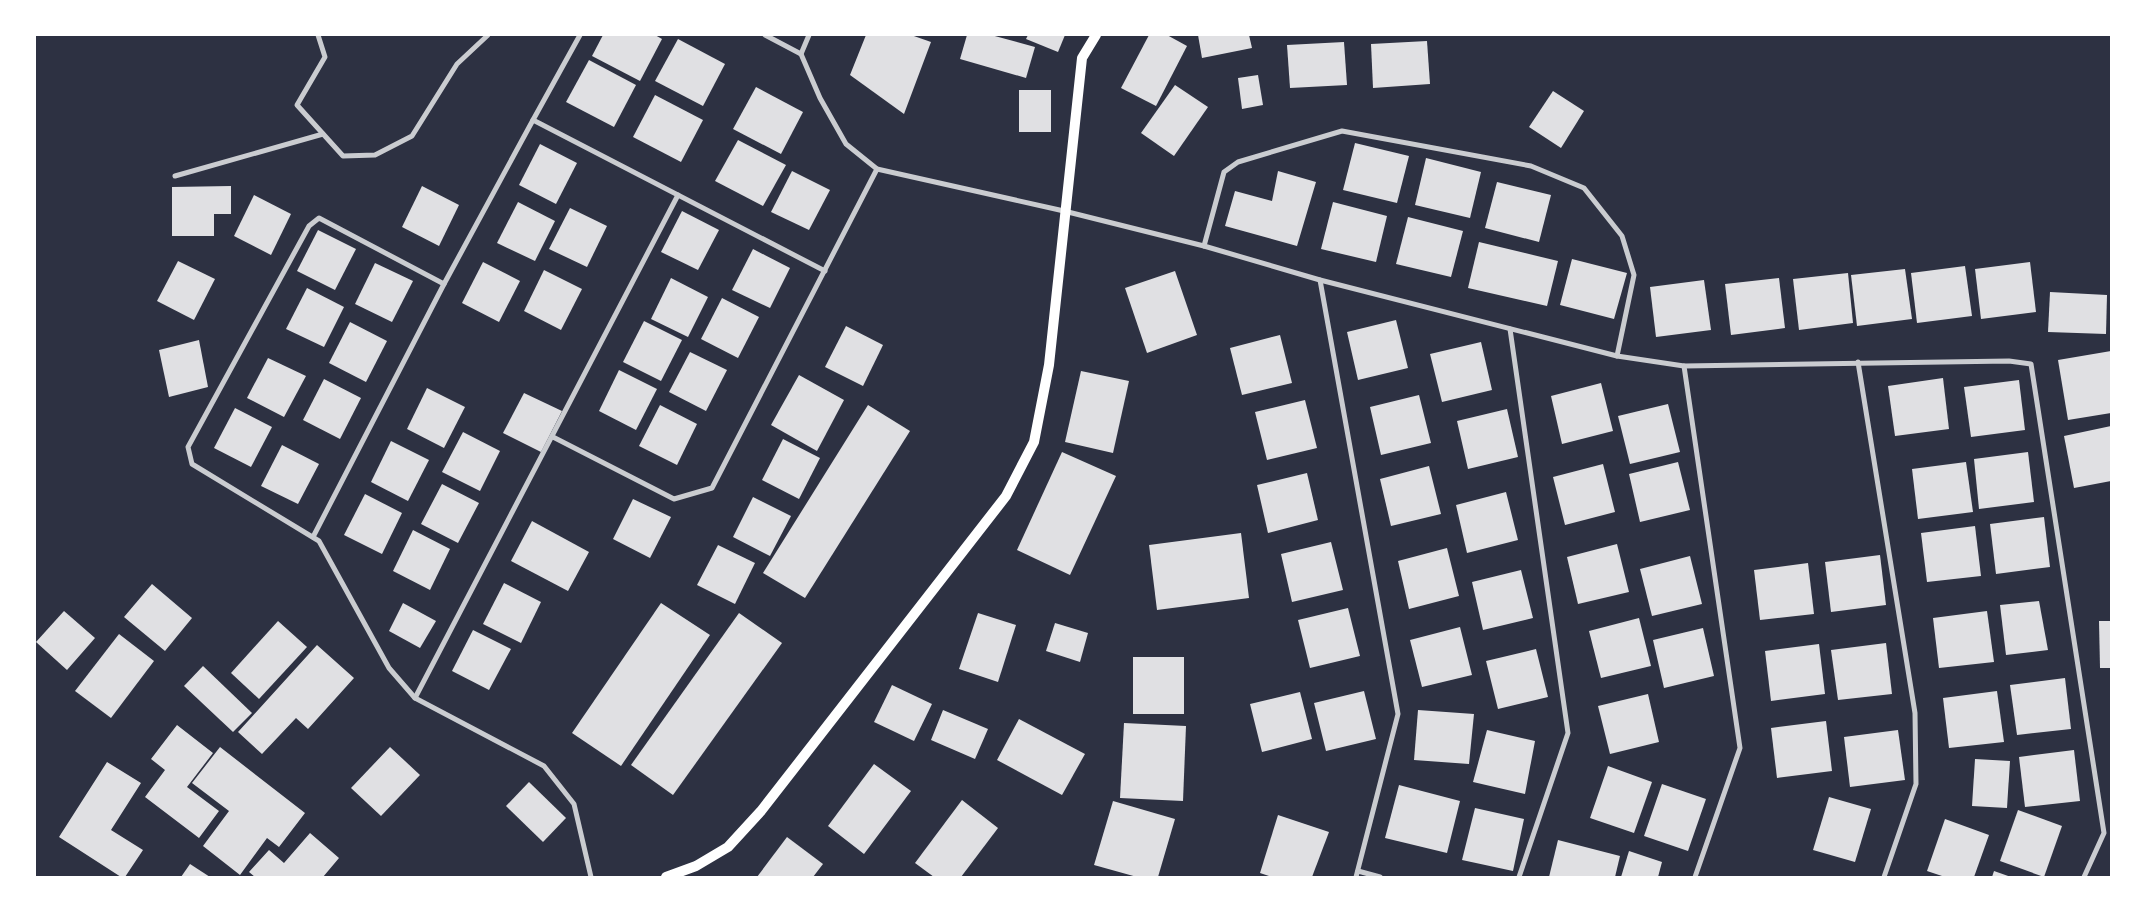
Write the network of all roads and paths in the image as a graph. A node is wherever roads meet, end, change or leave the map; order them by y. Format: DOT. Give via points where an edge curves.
graph roads {
  1 [pos="318,35"];
  2 [pos="488,35"];
  3 [pos="580,35"];
  4 [pos="765,35"];
  5 [pos="809,35"];
  6 [pos="1096,35"];
  7 [pos="801,54"];
  8 [pos="533,120"];
  9 [pos="323,134"];
  10 [pos="877,169"];
  11 [pos="175,176"];
  12 [pos="678,195"];
  13 [pos="1064,211"];
  14 [pos="1204,246"];
  15 [pos="826,271"];
  16 [pos="1320,280"];
  17 [pos="444,284"];
  18 [pos="1510,329"];
  19 [pos="1617,356"];
  20 [pos="1858,362"];
  21 [pos="1684,366"];
  22 [pos="553,437"];
  23 [pos="313,537"];
  24 [pos="415,698"];
  25 [pos="1358,871"];
  26 [pos="591,877"];
  27 [pos="666,877"];
  28 [pos="1356,877"];
  29 [pos="1380,877"];
  30 [pos="1520,877"];
  31 [pos="1695,877"];
  32 [pos="1884,877"];
  33 [pos="2084,877"];
  1 -- 9 [label="street" via="325,57 297,105"];
  2 -- 9 [label="street" via="458,64 412,136 375,155 343,156"];
  3 -- 8 [label="street"];
  4 -- 7 [label="street"];
  5 -- 7 [label="street"];
  6 -- 13 [label="main road" via="1082,58"];
  7 -- 10 [label="street" via="820,98 846,144"];
  8 -- 12 [label="street"];
  8 -- 17 [label="street"];
  9 -- 11 [label="street"];
  10 -- 13 [label="street"];
  10 -- 15 [label="street"];
  12 -- 15 [label="street"];
  12 -- 22 [label="street"];
  13 -- 14 [label="street"];
  13 -- 27 [label="main road" via="1049,365 1034,442 1006,496 761,811 728,847 696,866"];
  14 -- 16 [label="street"];
  14 -- 19 [label="street" via="1224,172 1238,162 1342,131 1531,166 1584,188 1622,236 1634,276"];
  15 -- 22 [label="street" via="712,488 674,499"];
  16 -- 18 [label="street"];
  16 -- 25 [label="street" via="1398,714"];
  17 -- 23 [label="street"];
  17 -- 23 [label="street" via="320,218 309,226 188,448 192,464"];
  18 -- 19 [label="street"];
  18 -- 30 [label="street" via="1568,733"];
  19 -- 21 [label="street"];
  20 -- 21 [label="street"];
  20 -- 32 [label="street" via="1915,713 1916,784"];
  20 -- 33 [label="street" via="2009,361 2031,364 2104,833"];
  21 -- 31 [label="street" via="1740,748"];
  22 -- 24 [label="street"];
  23 -- 24 [label="street" via="319,541 389,668"];
  24 -- 26 [label="street" via="544,766 574,804"];
  25 -- 28 [label="street"];
  25 -- 29 [label="street"];
}
